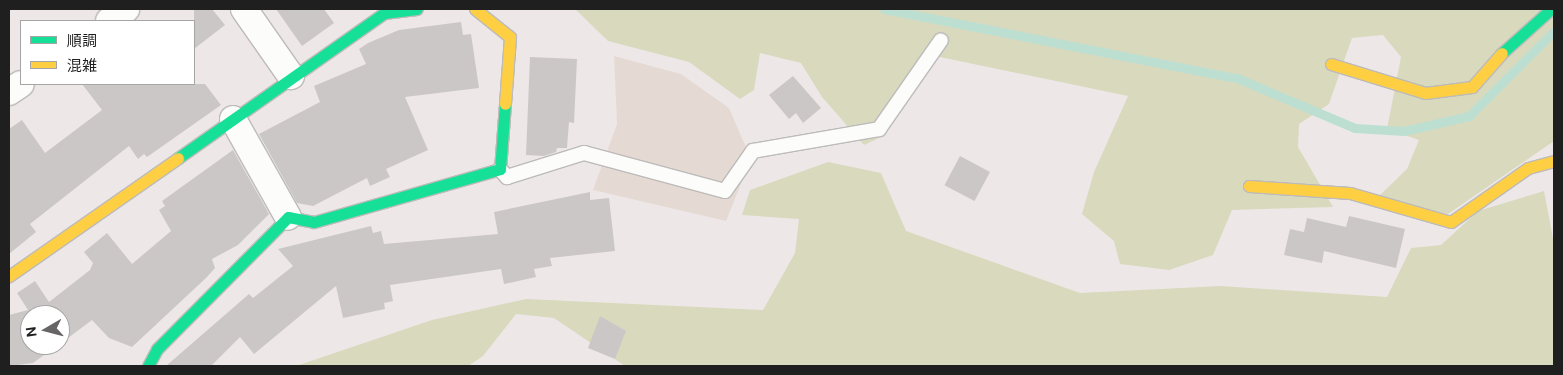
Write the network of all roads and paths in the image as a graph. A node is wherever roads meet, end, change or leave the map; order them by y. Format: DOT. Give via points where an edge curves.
graph roads {
  1 [pos="126,9"];
  2 [pos="244,9"];
  3 [pos="417,9"];
  4 [pos="475,9"];
  5 [pos="1551,9"];
  6 [pos="110,20"];
  7 [pos="941,40"];
  8 [pos="1331,64"];
  9 [pos="291,76"];
  10 [pos="20,85"];
  11 [pos="9,92"];
  12 [pos="232,119"];
  13 [pos="1554,161"];
  14 [pos="500,169"];
  15 [pos="1249,186"];
  16 [pos="288,217"];
  17 [pos="9,276"];
  18 [pos="148,366"];
  1 -- 6 [label="street"];
  2 -- 9 [label="street"];
  3 -- 9 [label="street" via="384,13"];
  4 -- 14 [label="street" via="510,37"];
  5 -- 8 [label="street" via="1519,34 1472,87 1425,93"];
  7 -- 14 [label="lane" via="879,129 753,151 725,191 584,153 507,177"];
  9 -- 12 [label="street"];
  10 -- 11 [label="street"];
  12 -- 16 [label="street"];
  12 -- 17 [label="street"];
  13 -- 15 [label="street" via="1528,168 1451,222 1350,193"];
  14 -- 16 [label="street" via="314,222"];
  16 -- 18 [label="street" via="157,349"];
}
